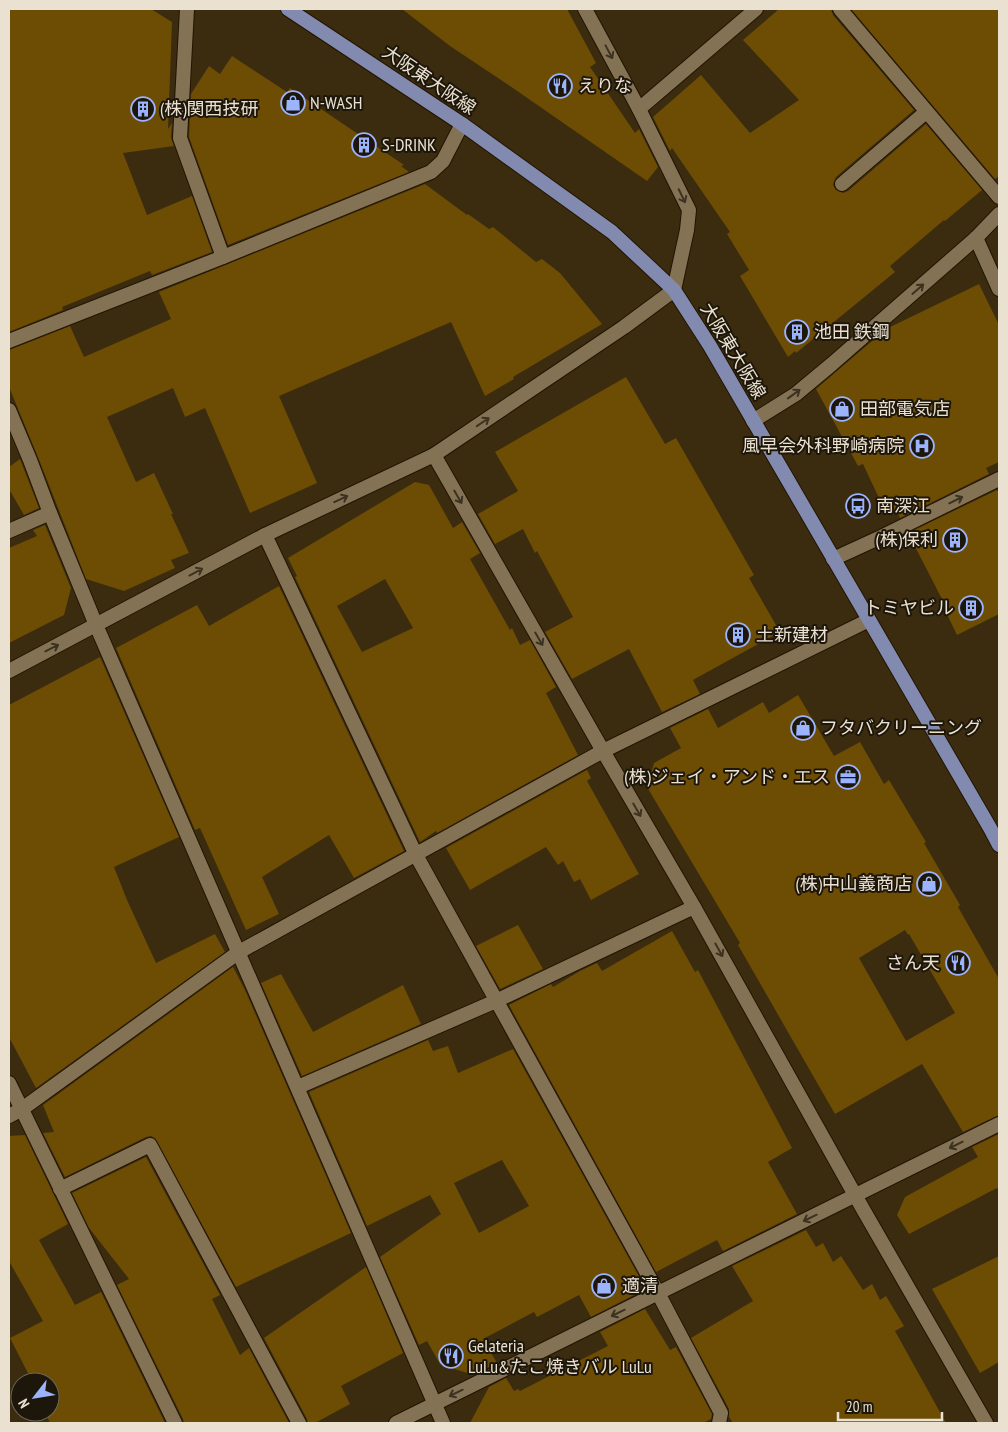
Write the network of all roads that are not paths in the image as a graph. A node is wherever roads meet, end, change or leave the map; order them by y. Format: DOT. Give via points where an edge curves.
graph roads {
  1 [pos="187,9"];
  2 [pos="288,9"];
  3 [pos="585,9"];
  4 [pos="756,9"];
  5 [pos="840,9"];
  6 [pos="640,109"];
  7 [pos="926,112"];
  8 [pos="462,124"];
  9 [pos="842,184"];
  10 [pos="999,197"];
  11 [pos="999,214"];
  12 [pos="976,238"];
  13 [pos="223,256"];
  14 [pos="999,289"];
  15 [pos="674,290"];
  16 [pos="9,341"];
  17 [pos="9,410"];
  18 [pos="754,421"];
  19 [pos="434,455"];
  20 [pos="999,479"];
  21 [pos="50,513"];
  22 [pos="9,531"];
  23 [pos="265,535"];
  24 [pos="833,559"];
  25 [pos="870,620"];
  26 [pos="96,625"];
  27 [pos="9,671"];
  28 [pos="603,751"];
  29 [pos="999,846"];
  30 [pos="416,854"];
  31 [pos="694,907"];
  32 [pos="239,952"];
  33 [pos="496,1001"];
  34 [pos="9,1083"];
  35 [pos="298,1087"];
  36 [pos="22,1109"];
  37 [pos="9,1116"];
  38 [pos="999,1124"];
  39 [pos="60,1188"];
  40 [pos="855,1195"];
  41 [pos="658,1293"];
  42 [pos="436,1404"];
  43 [pos="175,1423"];
  44 [pos="299,1423"];
  45 [pos="396,1423"];
  46 [pos="443,1423"];
  47 [pos="719,1423"];
  48 [pos="986,1423"];
  1 -- 13 [label="street" via="180,138"];
  2 -- 8 [label="main road, 大阪東大阪線"];
  3 -- 6 [label="street, one-way"];
  4 -- 6 [label="street"];
  5 -- 7 [label="street"];
  6 -- 15 [label="street, one-way" via="689,210"];
  7 -- 9 [label="street"];
  7 -- 10 [label="street"];
  8 -- 13 [label="street" via="443,161 431,172"];
  8 -- 15 [label="main road, 大阪東大阪線" via="612,232"];
  11 -- 12 [label="street"];
  12 -- 14 [label="street"];
  18 -- 12 [label="street, one-way" via="796,394"];
  13 -- 16 [label="street"];
  15 -- 18 [label="main road, 大阪東大阪線"];
  19 -- 15 [label="street, one-way"];
  17 -- 21 [label="street"];
  18 -- 24 [label="main road, 大阪東大阪線"];
  23 -- 19 [label="street, one-way"];
  19 -- 28 [label="street, one-way"];
  24 -- 20 [label="street, one-way"];
  21 -- 22 [label="street"];
  21 -- 26 [label="street"];
  26 -- 23 [label="street, one-way"];
  23 -- 30 [label="street"];
  24 -- 25 [label="main road, 大阪東大阪線"];
  25 -- 28 [label="street"];
  25 -- 29 [label="main road, 大阪東大阪線"];
  27 -- 26 [label="street, one-way"];
  26 -- 32 [label="street"];
  28 -- 30 [label="street"];
  28 -- 31 [label="street, one-way"];
  30 -- 32 [label="street"];
  30 -- 33 [label="street"];
  31 -- 33 [label="street"];
  31 -- 40 [label="street, one-way"];
  32 -- 35 [label="street"];
  32 -- 36 [label="street"];
  33 -- 35 [label="street"];
  33 -- 41 [label="street"];
  34 -- 36 [label="street"];
  35 -- 42 [label="street"];
  36 -- 37 [label="street"];
  36 -- 39 [label="street"];
  38 -- 40 [label="street, one-way"];
  39 -- 43 [label="street"];
  39 -- 44 [label="street" via="150,1145"];
  40 -- 41 [label="street, one-way"];
  40 -- 48 [label="street"];
  41 -- 42 [label="street, one-way"];
  41 -- 47 [label="street" via="721,1413"];
  42 -- 45 [label="street"];
  42 -- 46 [label="street"];
}
